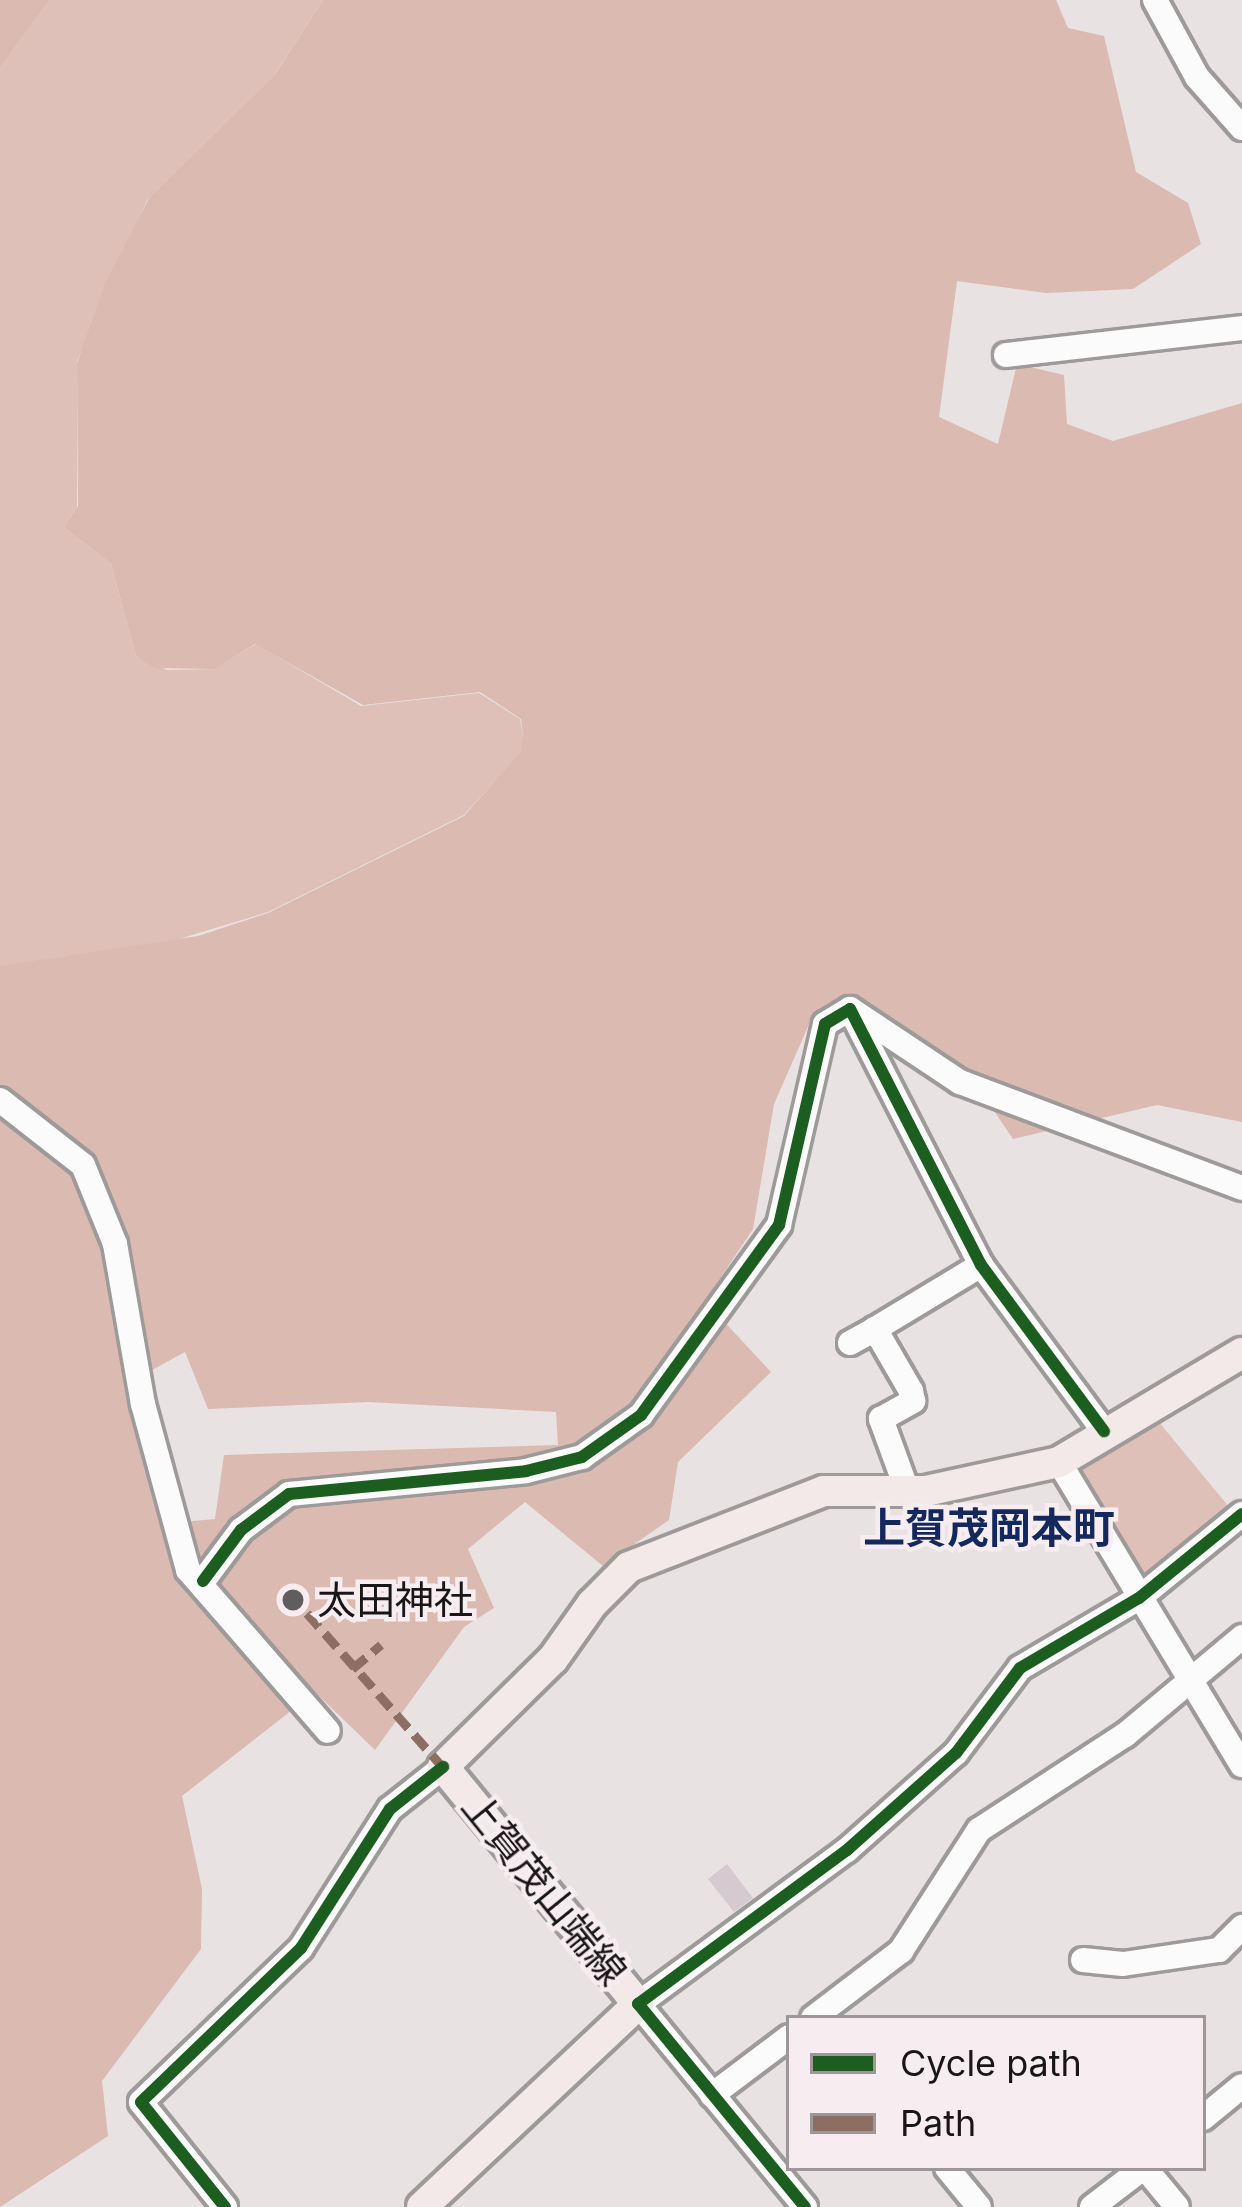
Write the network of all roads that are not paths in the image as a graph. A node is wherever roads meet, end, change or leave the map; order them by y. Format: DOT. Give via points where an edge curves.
graph roads {
  1 [pos="1156,0"];
  2 [pos="1242,128"];
  3 [pos="1242,328"];
  4 [pos="1006,356"];
  5 [pos="850,1009"];
  6 [pos="0,1100"];
  7 [pos="1242,1188"];
  8 [pos="981,1265"];
  9 [pos="875,1329"];
  10 [pos="850,1343"];
  11 [pos="1242,1353"];
  12 [pos="1103,1431"];
  13 [pos="1058,1462"];
  14 [pos="907,1490"];
  15 [pos="1242,1514"];
  16 [pos="203,1581"];
  17 [pos="1139,1598"];
  18 [pos="1242,1637"];
  19 [pos="1187,1684"];
  20 [pos="328,1731"];
  21 [pos="1238,1751"];
  22 [pos="443,1767"];
  23 [pos="1242,1928"];
  24 [pos="1084,1960"];
  25 [pos="638,2004"];
  26 [pos="817,2015"];
  27 [pos="786,2039"];
  28 [pos="1242,2086"];
  29 [pos="712,2096"];
  30 [pos="1206,2116"];
  31 [pos="949,2171"];
  32 [pos="1140,2171"];
  33 [pos="1147,2171"];
  34 [pos="225,2207"];
  35 [pos="422,2207"];
  36 [pos="805,2207"];
  37 [pos="979,2207"];
  38 [pos="1092,2207"];
  39 [pos="1177,2207"];
  1 -- 2 [label="street" via="1197,77"];
  3 -- 4 [label="street"];
  5 -- 7 [label="street" via="960,1082"];
  5 -- 8 [label="street"];
  5 -- 16 [label="street" via="825,1024 779,1225 641,1415 582,1457 526,1472 289,1494 241,1530"];
  6 -- 16 [label="street" via="83,1165 115,1244 169,1516 188,1570"];
  8 -- 9 [label="street"];
  8 -- 12 [label="street"];
  9 -- 10 [label="street"];
  9 -- 14 [label="street" via="913,1401 881,1419"];
  11 -- 12 [label="main road, 上賀茂山端線"];
  12 -- 13 [label="main road, 上賀茂山端線"];
  13 -- 14 [label="main road, 上賀茂山端線"];
  13 -- 17 [label="street"];
  14 -- 22 [label="main road, 上賀茂山端線" via="824,1492 628,1568"];
  15 -- 17 [label="street"];
  16 -- 20 [label="street"];
  17 -- 19 [label="street"];
  17 -- 25 [label="street" via="1021,1668 956,1754 847,1850"];
  18 -- 19 [label="street"];
  19 -- 21 [label="street"];
  19 -- 26 [label="street" via="979,1830 901,1951"];
  22 -- 25 [label="main road, 上賀茂山端線"];
  22 -- 34 [label="street" via="391,1809 301,1948 141,2102"];
  23 -- 24 [label="street" via="1220,1950 1123,1964"];
  25 -- 29 [label="street"];
  25 -- 35 [label="main road, 上賀茂山端線"];
  27 -- 29 [label="street"];
  28 -- 30 [label="street"];
  29 -- 36 [label="street"];
  31 -- 37 [label="street"];
  32 -- 38 [label="street"];
  33 -- 39 [label="street"];
}
